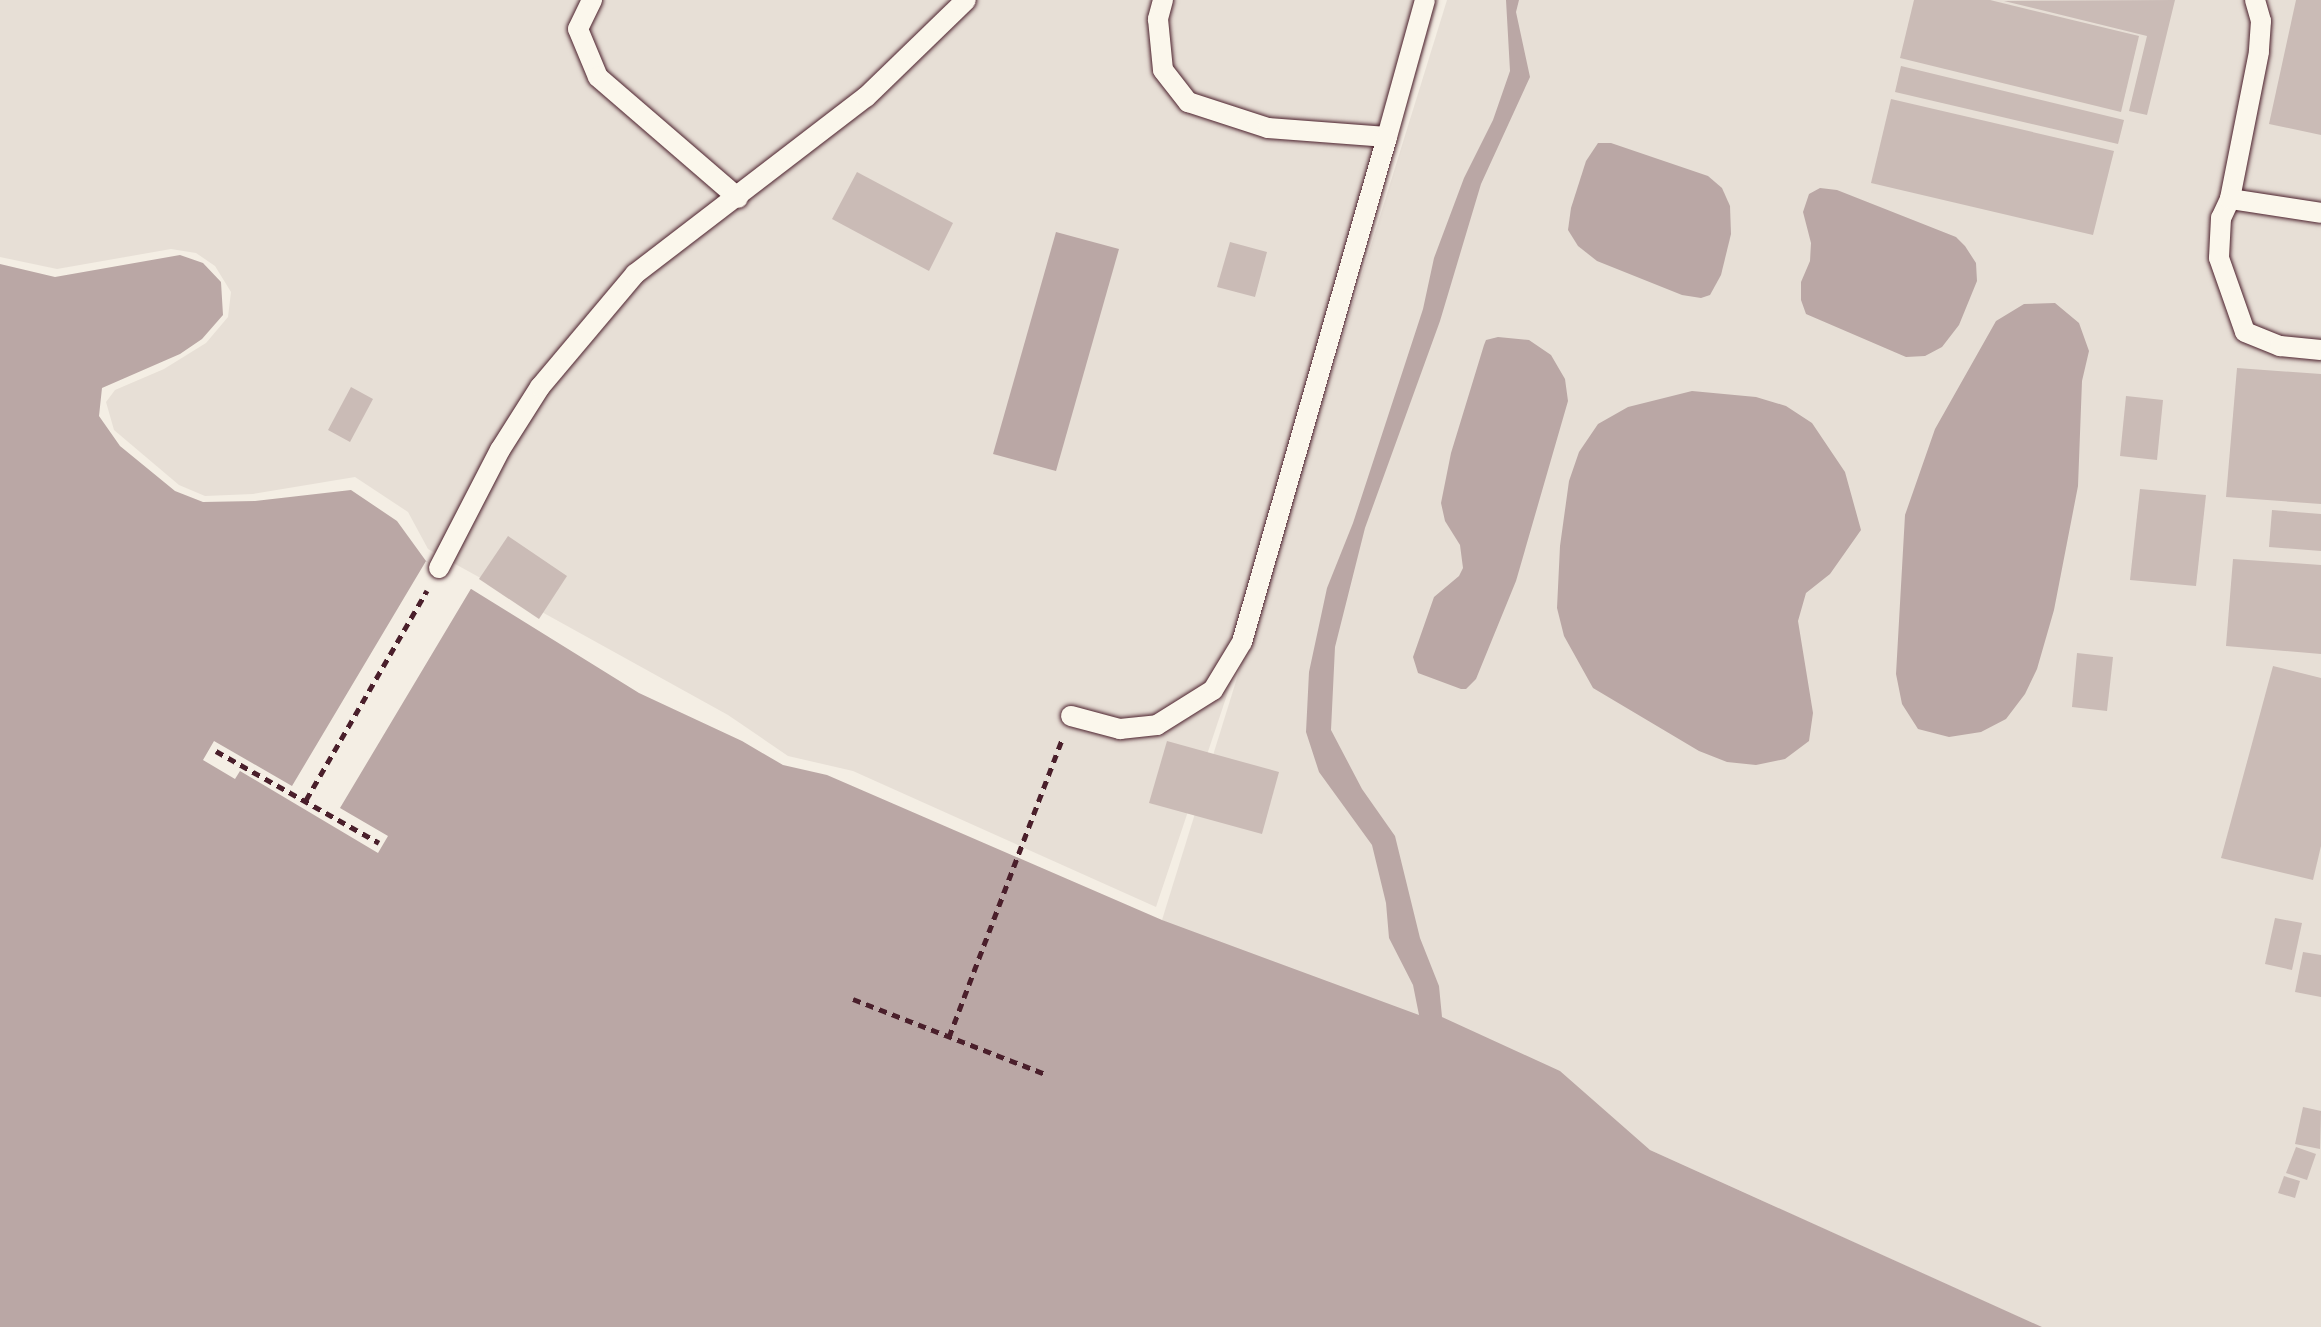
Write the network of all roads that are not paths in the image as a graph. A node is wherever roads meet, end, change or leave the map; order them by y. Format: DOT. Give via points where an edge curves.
graph roads {
  1 [pos="592,0"];
  2 [pos="966,0"];
  3 [pos="1163,0"];
  4 [pos="1425,0"];
  5 [pos="2255,0"];
  6 [pos="1387,137"];
  7 [pos="738,198"];
  8 [pos="2230,199"];
  9 [pos="2321,213"];
  10 [pos="2321,350"];
  11 [pos="439,568"];
  12 [pos="1071,716"];
  1 -- 7 [label="lane" via="578,29 598,77"];
  2 -- 7 [label="lane" via="866,97"];
  3 -- 6 [label="lane" via="1158,19 1163,70 1188,102 1268,128"];
  4 -- 6 [label="lane"];
  5 -- 8 [label="lane" via="2261,21 2259,52"];
  6 -- 12 [label="lane" via="1242,642 1213,690 1157,725 1120,729"];
  7 -- 11 [label="lane" via="635,274 540,387 500,450"];
  8 -- 9 [label="lane"];
  8 -- 10 [label="lane" via="2221,218 2219,258 2245,332 2280,346"];
}
